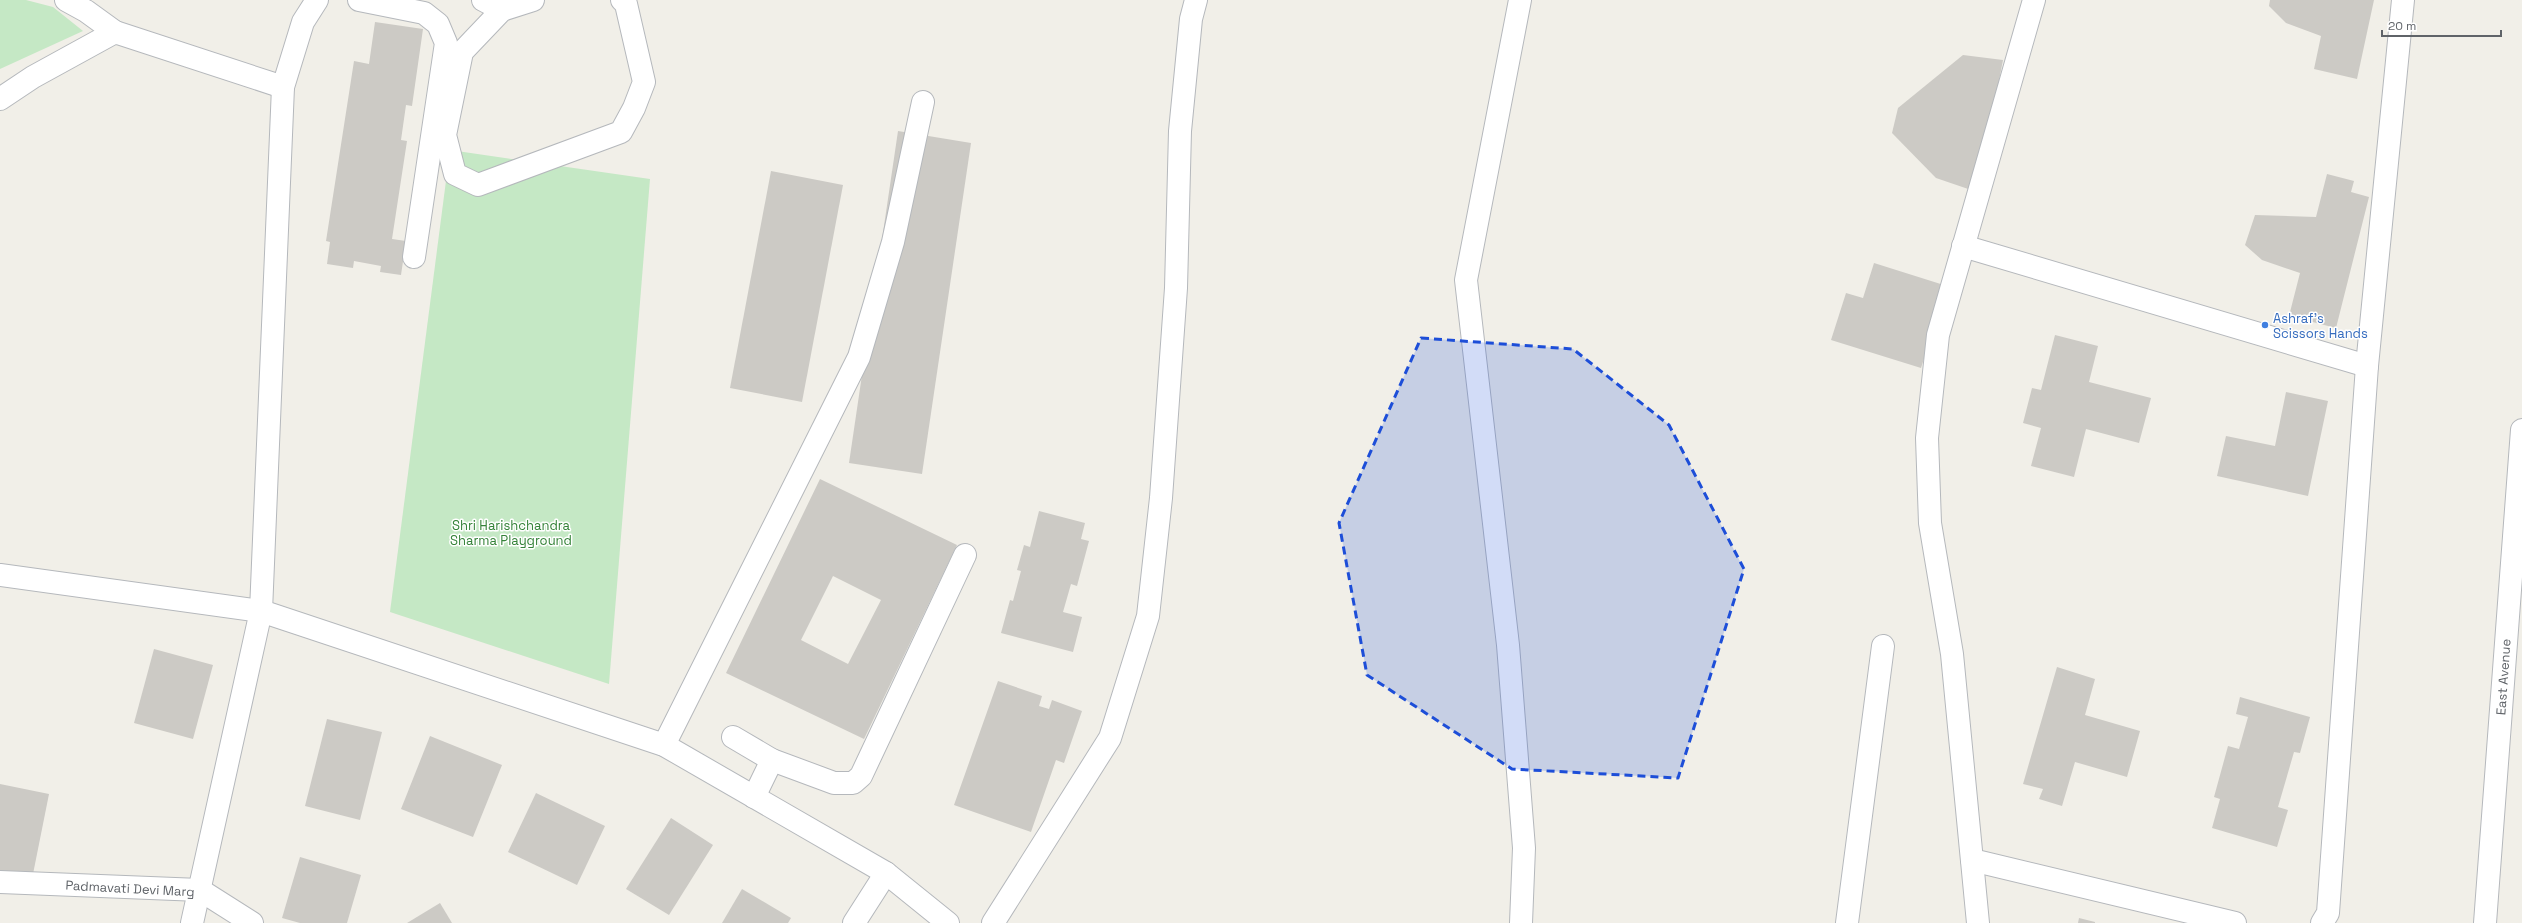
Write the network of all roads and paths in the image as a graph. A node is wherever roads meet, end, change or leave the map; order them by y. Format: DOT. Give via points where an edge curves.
graph roads {
  1 [pos="66,0"];
  2 [pos="317,0"];
  3 [pos="358,0"];
  4 [pos="483,0"];
  5 [pos="533,0"];
  6 [pos="622,0"];
  7 [pos="1196,0"];
  8 [pos="1520,0"];
  9 [pos="2034,0"];
  10 [pos="2403,0"];
  11 [pos="502,10"];
  12 [pos="115,32"];
  13 [pos="282,87"];
  14 [pos="0,99"];
  15 [pos="923,102"];
  16 [pos="1963,246"];
  17 [pos="414,257"];
  18 [pos="2367,366"];
  19 [pos="2522,430"];
  20 [pos="965,555"];
  21 [pos="0,575"];
  22 [pos="261,611"];
  23 [pos="1883,646"];
  24 [pos="733,737"];
  25 [pos="664,745"];
  26 [pos="772,760"];
  27 [pos="754,797"];
  28 [pos="1972,860"];
  29 [pos="886,873"];
  30 [pos="0,882"];
  31 [pos="200,890"];
  32 [pos="192,923"];
  33 [pos="252,923"];
  34 [pos="854,923"];
  35 [pos="948,923"];
  36 [pos="993,923"];
  37 [pos="1521,923"];
  38 [pos="1847,923"];
  39 [pos="1978,923"];
  40 [pos="2235,923"];
  41 [pos="2322,923"];
  42 [pos="2485,923"];
  1 -- 12 [label="street"];
  2 -- 13 [label="street" via="303,22"];
  3 -- 17 [label="street" via="424,13 438,24 446,43"];
  4 -- 11 [label="street"];
  5 -- 11 [label="street"];
  6 -- 11 [label="street" via="626,4 644,82 621,132 478,185 455,174 445,135 462,52"];
  7 -- 36 [label="street" via="1191,20 1180,131 1176,288 1161,498 1148,616 1110,738"];
  8 -- 37 [label="street" via="1466,280 1508,645 1524,848"];
  9 -- 16 [label="street"];
  10 -- 18 [label="street"];
  12 -- 13 [label="street"];
  12 -- 14 [label="street" via="33,77"];
  13 -- 22 [label="street"];
  15 -- 25 [label="street" via="894,242 859,356"];
  16 -- 18 [label="street"];
  16 -- 28 [label="street" via="1938,335 1927,438 1930,523 1952,654"];
  18 -- 41 [label="street" via="2328,913"];
  19 -- 42 [label="street, East Avenue"];
  20 -- 26 [label="street" via="861,776 853,783 834,783"];
  21 -- 22 [label="street"];
  22 -- 25 [label="street"];
  22 -- 31 [label="street"];
  23 -- 38 [label="street"];
  24 -- 26 [label="street"];
  25 -- 27 [label="street"];
  26 -- 27 [label="street"];
  27 -- 29 [label="street"];
  28 -- 39 [label="street"];
  28 -- 40 [label="street"];
  29 -- 34 [label="street"];
  29 -- 35 [label="street"];
  30 -- 31 [label="street, Padmavati Devi Marg"];
  31 -- 32 [label="street"];
  31 -- 33 [label="street, Padmavati Devi Marg"];
}
